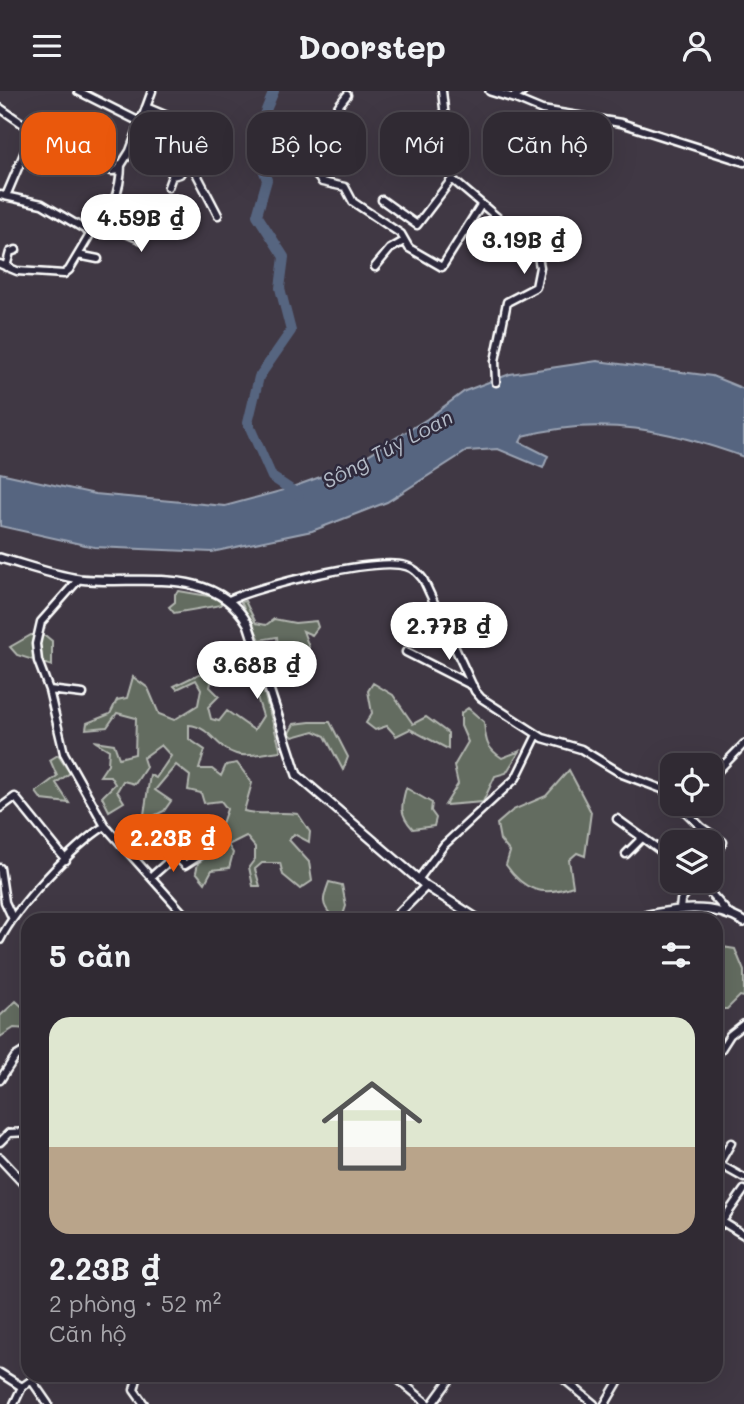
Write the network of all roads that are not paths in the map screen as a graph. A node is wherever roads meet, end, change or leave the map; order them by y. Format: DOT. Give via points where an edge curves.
graph roads {
  1 [pos="78,91"];
  2 [pos="152,91"];
  3 [pos="442,91"];
  4 [pos="490,91"];
  5 [pos="523,91"];
  6 [pos="347,95"];
  7 [pos="513,98"];
  8 [pos="146,107"];
  9 [pos="0,108"];
  10 [pos="144,112"];
  11 [pos="158,112"];
  12 [pos="445,112"];
  13 [pos="130,116"];
  14 [pos="130,145"];
  15 [pos="744,162"];
  16 [pos="121,164"];
  17 [pos="116,170"];
  18 [pos="176,175"];
  19 [pos="198,175"];
  20 [pos="452,175"];
  21 [pos="452,179"];
  22 [pos="168,187"];
  23 [pos="3,195"];
  24 [pos="382,200"];
  25 [pos="481,205"];
  26 [pos="158,210"];
  27 [pos="218,215"];
  28 [pos="102,223"];
  29 [pos="91,233"];
  30 [pos="404,241"];
  31 [pos="16,250"];
  32 [pos="78,255"];
  33 [pos="98,259"];
  34 [pos="3,265"];
  35 [pos="375,267"];
  36 [pos="496,382"];
  37 [pos="0,558"];
  38 [pos="79,579"];
  39 [pos="229,600"];
  40 [pos="406,652"];
  41 [pos="473,686"];
  42 [pos="50,691"];
  43 [pos="83,694"];
  44 [pos="537,735"];
  45 [pos="744,744"];
  46 [pos="723,766"];
  47 [pos="660,789"];
  48 [pos="0,808"];
  49 [pos="690,816"];
  50 [pos="617,819"];
  51 [pos="105,826"];
  52 [pos="705,830"];
  53 [pos="642,838"];
  54 [pos="660,851"];
  55 [pos="202,854"];
  56 [pos="626,854"];
  57 [pos="176,855"];
  58 [pos="134,859"];
  59 [pos="66,860"];
  60 [pos="0,868"];
  61 [pos="151,877"];
  62 [pos="418,880"];
  63 [pos="426,887"];
  64 [pos="687,893"];
  65 [pos="710,893"];
  66 [pos="680,909"];
  67 [pos="183,913"];
  68 [pos="399,913"];
  69 [pos="468,913"];
  70 [pos="660,913"];
  71 [pos="730,915"];
  72 [pos="12,917"];
  73 [pos="744,922"];
  74 [pos="0,940"];
  75 [pos="744,1024"];
  76 [pos="723,1044"];
  77 [pos="21,1053"];
  78 [pos="0,1080"];
  79 [pos="21,1132"];
  80 [pos="0,1142"];
  81 [pos="731,1143"];
  82 [pos="723,1157"];
  83 [pos="0,1158"];
  84 [pos="723,1166"];
  85 [pos="744,1178"];
  86 [pos="21,1180"];
  87 [pos="744,1190"];
  88 [pos="723,1215"];
  89 [pos="723,1222"];
  90 [pos="744,1235"];
  91 [pos="0,1373"];
  92 [pos="30,1382"];
  93 [pos="33,1382"];
  94 [pos="136,1382"];
  95 [pos="402,1382"];
  96 [pos="447,1382"];
  97 [pos="567,1382"];
  98 [pos="618,1382"];
  99 [pos="22,1387"];
  100 [pos="14,1404"];
  101 [pos="48,1404"];
  102 [pos="144,1404"];
  103 [pos="430,1404"];
  104 [pos="594,1404"];
  105 [pos="605,1404"];
  1 -- 13 [label="street"];
  2 -- 8 [label="street"];
  3 -- 12 [label="street"];
  4 -- 7 [label="street"];
  5 -- 7 [label="street"];
  6 -- 30 [label="street" via="333,111 319,147 318,179 345,187 353,202 401,234"];
  7 -- 15 [label="street" via="542,110 621,123"];
  8 -- 10 [label="street"];
  8 -- 11 [label="street"];
  9 -- 23 [label="street" via="32,135"];
  14 -- 16 [label="street"];
  16 -- 17 [label="street"];
  16 -- 28 [label="street" via="120,186"];
  18 -- 22 [label="street"];
  19 -- 27 [label="street"];
  20 -- 21 [label="street"];
  21 -- 24 [label="street" via="417,225"];
  21 -- 25 [label="street"];
  23 -- 29 [label="street" via="42,204"];
  25 -- 30 [label="street" via="442,267 419,256"];
  25 -- 36 [label="street" via="537,251 541,267 536,287 507,302 495,361"];
  26 -- 28 [label="street" via="139,240"];
  28 -- 29 [label="street"];
  29 -- 32 [label="street"];
  30 -- 35 [label="street"];
  31 -- 34 [label="street"];
  32 -- 33 [label="street"];
  32 -- 34 [label="street" via="64,274"];
  37 -- 38 [label="street"];
  38 -- 39 [label="street" via="157,579 204,587"];
  38 -- 42 [label="street" via="37,629 38,661"];
  39 -- 41 [label="street" via="350,568 407,566 423,579"];
  39 -- 62 [label="street" via="248,624 297,775"];
  40 -- 41 [label="street"];
  41 -- 44 [label="street" via="481,698"];
  42 -- 43 [label="street"];
  42 -- 51 [label="street" via="64,753"];
  44 -- 47 [label="street" via="589,753 622,774"];
  44 -- 62 [label="street" via="516,778 444,845"];
  45 -- 46 [label="street"];
  48 -- 59 [label="street" via="15,797"];
  49 -- 52 [label="street"];
  50 -- 53 [label="street"];
  51 -- 58 [label="street"];
  51 -- 59 [label="street"];
  53 -- 54 [label="street"];
  53 -- 56 [label="street"];
  55 -- 57 [label="street" via="187,866"];
  57 -- 58 [label="street" via="158,839"];
  57 -- 61 [label="street"];
  58 -- 61 [label="street"];
  59 -- 72 [label="street"];
  60 -- 72 [label="street"];
  61 -- 67 [label="street"];
  62 -- 63 [label="street"];
  63 -- 68 [label="street"];
  63 -- 69 [label="street"];
  64 -- 66 [label="street"];
  65 -- 71 [label="street"];
  66 -- 70 [label="street"];
  66 -- 71 [label="street" via="706,908"];
  71 -- 73 [label="street"];
  72 -- 74 [label="street"];
  75 -- 76 [label="street"];
  77 -- 78 [label="street"];
  79 -- 80 [label="street" via="9,1133"];
  81 -- 82 [label="street"];
  83 -- 86 [label="street"];
  84 -- 85 [label="street"];
  87 -- 88 [label="street"];
  89 -- 90 [label="street"];
  91 -- 99 [label="street"];
  92 -- 99 [label="street"];
  93 -- 101 [label="street"];
  94 -- 102 [label="street" via="134,1390"];
  95 -- 103 [label="street"];
  96 -- 103 [label="street"];
  97 -- 104 [label="street"];
  98 -- 105 [label="street"];
  99 -- 100 [label="street"];
}
